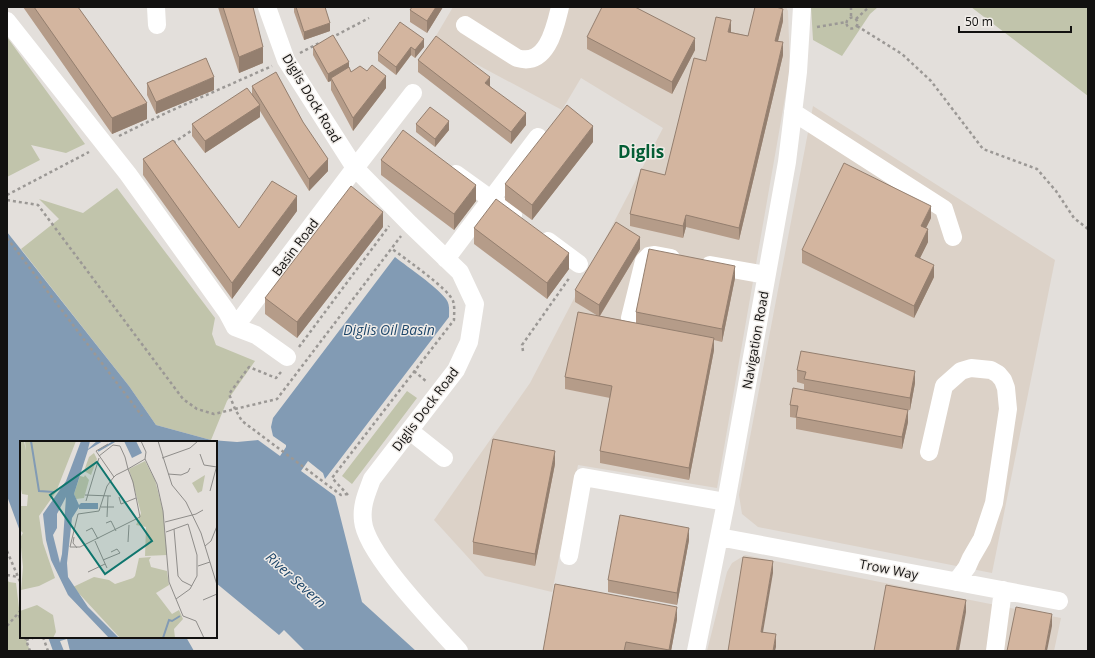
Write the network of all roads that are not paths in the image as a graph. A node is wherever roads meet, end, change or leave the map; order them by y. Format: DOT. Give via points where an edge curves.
graph roads {
  1 [pos="156,7"];
  2 [pos="560,7"];
  3 [pos="796,7"];
  4 [pos="802,7"];
  5 [pos="271,8"];
  6 [pos="7,21"];
  7 [pos="157,25"];
  8 [pos="465,25"];
  9 [pos="800,34"];
  10 [pos="414,93"];
  11 [pos="793,112"];
  12 [pos="538,137"];
  13 [pos="444,165"];
  14 [pos="355,168"];
  15 [pos="491,200"];
  16 [pos="953,237"];
  17 [pos="446,259"];
  18 [pos="579,264"];
  19 [pos="766,275"];
  20 [pos="630,318"];
  21 [pos="235,327"];
  22 [pos="289,359"];
  23 [pos="410,431"];
  24 [pos="930,452"];
  25 [pos="444,458"];
  26 [pos="726,502"];
  27 [pos="719,537"];
  28 [pos="569,556"];
  29 [pos="956,582"];
  30 [pos="1003,590"];
  31 [pos="1059,601"];
  32 [pos="459,651"];
  33 [pos="696,651"];
  34 [pos="995,651"];
  1 -- 7 [label="street"];
  2 -- 8 [label="street" via="553,35 545,48 536,57 525,60 517,58"];
  3 -- 9 [label="street, Navigation Road"];
  4 -- 9 [label="street, Navigation Road"];
  5 -- 14 [label="street, Diglis Dock Road" via="286,60"];
  6 -- 21 [label="street" via="142,193"];
  9 -- 11 [label="street, Navigation Road"];
  10 -- 14 [label="street, Basin Road" via="395,130"];
  11 -- 16 [label="street" via="944,209"];
  11 -- 19 [label="street, Navigation Road" via="787,162"];
  12 -- 15 [label="street"];
  13 -- 15 [label="street"];
  14 -- 17 [label="street, Diglis Dock Road"];
  14 -- 21 [label="street, Basin Road"];
  15 -- 17 [label="street"];
  15 -- 18 [label="street"];
  17 -- 23 [label="street, Diglis Dock Road" via="460,272 475,304 469,342 456,370"];
  19 -- 20 [label="street" via="649,256 644,261"];
  19 -- 26 [label="street, Navigation Road"];
  21 -- 22 [label="street" via="256,334"];
  23 -- 25 [label="street"];
  23 -- 32 [label="street, Diglis Dock Road" via="355,497 369,538 378,554 399,584"];
  24 -- 29 [label="street" via="944,386 961,371 971,368 991,370 998,374 1006,388 1008,409 994,503 982,539 968,567"];
  26 -- 27 [label="street, Navigation Road"];
  26 -- 28 [label="street" via="583,477"];
  27 -- 29 [label="street, Trow Way"];
  27 -- 33 [label="street, Navigation Road"];
  29 -- 30 [label="street, Trow Way"];
  30 -- 31 [label="street, Trow Way"];
  30 -- 34 [label="street"];
}
